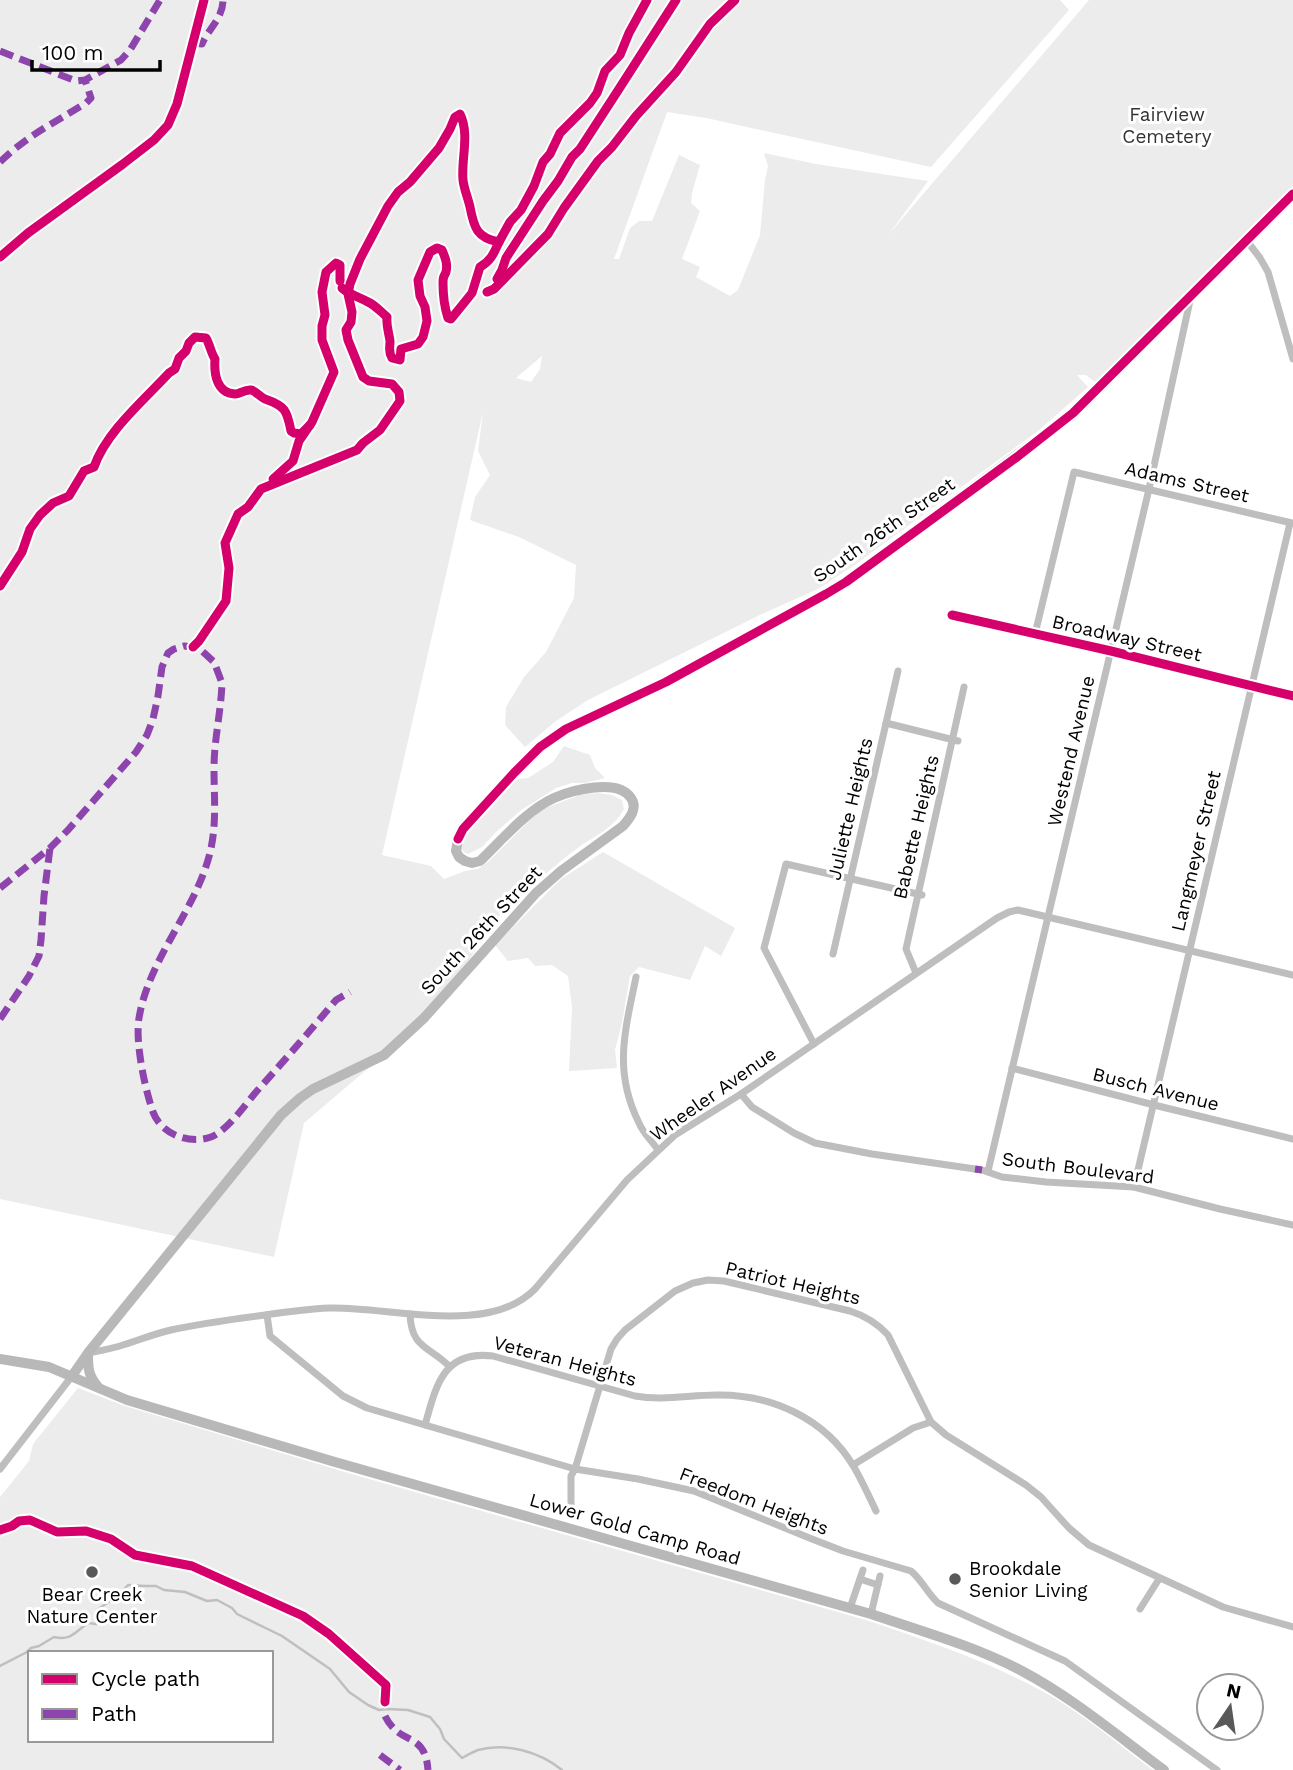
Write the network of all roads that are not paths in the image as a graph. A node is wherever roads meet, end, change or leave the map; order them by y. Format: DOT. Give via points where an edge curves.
graph roads {
  1 [pos="1293,194"];
  2 [pos="1247,241"];
  3 [pos="1191,295"];
  4 [pos="1293,359"];
  5 [pos="1149,489"];
  6 [pos="1291,523"];
  7 [pos="952,615"];
  8 [pos="1035,634"];
  9 [pos="1111,651"];
  10 [pos="898,671"];
  11 [pos="964,687"];
  12 [pos="1251,687"];
  13 [pos="1293,696"];
  14 [pos="886,723"];
  15 [pos="955,740"];
  16 [pos="850,878"];
  17 [pos="919,894"];
  18 [pos="1048,917"];
  19 [pos="1189,950"];
  20 [pos="832,954"];
  21 [pos="916,973"];
  22 [pos="1293,975"];
  23 [pos="635,977"];
  24 [pos="814,1044"];
  25 [pos="1012,1068"];
  26 [pos="741,1094"];
  27 [pos="1154,1105"];
  28 [pos="1293,1139"];
  29 [pos="658,1150"];
  30 [pos="982,1170"];
  31 [pos="1134,1187"];
  32 [pos="1293,1225"];
  33 [pos="410,1314"];
  34 [pos="267,1315"];
  35 [pos="88,1353"];
  36 [pos="0,1359"];
  37 [pos="449,1366"];
  38 [pos="72,1376"];
  39 [pos="600,1386"];
  40 [pos="100,1389"];
  41 [pos="931,1422"];
  42 [pos="425,1425"];
  43 [pos="853,1465"];
  44 [pos="0,1469"];
  45 [pos="575,1469"];
  46 [pos="571,1510"];
  47 [pos="876,1511"];
  48 [pos="863,1570"];
  49 [pos="880,1576"];
  50 [pos="860,1578"];
  51 [pos="1159,1579"];
  52 [pos="878,1585"];
  53 [pos="850,1608"];
  54 [pos="1140,1609"];
  55 [pos="871,1614"];
  56 [pos="1293,1627"];
  57 [pos="1164,1770"];
  58 [pos="1217,1770"];
  1 -- 2 [label="street, South 26th Street"];
  2 -- 3 [label="street, South 26th Street"];
  2 -- 4 [label="street" via="1268,272"];
  3 -- 5 [label="street, Westend Avenue"];
  3 -- 35 [label="street, South 26th Street" via="1073,413 846,582 666,682 566,729 540,747 463,829 456,851 465,862 480,861 530,814 570,792 619,789 634,802 630,819 536,893 394,1048 313,1088 281,1115"];
  5 -- 6 [label="street, Adams Street"];
  5 -- 8 [label="street, Adams Street" via="1074,472"];
  5 -- 9 [label="street, Westend Avenue"];
  6 -- 12 [label="street, Langmeyer Street"];
  7 -- 8 [label="street, Broadway Street"];
  8 -- 9 [label="street, Broadway Street"];
  9 -- 12 [label="street, Broadway Street"];
  9 -- 18 [label="street, Westend Avenue"];
  10 -- 14 [label="street, Juliette Heights"];
  11 -- 15 [label="street, Babette Heights"];
  12 -- 13 [label="street, Broadway Street"];
  12 -- 19 [label="street, Langmeyer Street"];
  14 -- 15 [label="street"];
  14 -- 16 [label="street, Juliette Heights"];
  15 -- 17 [label="street, Babette Heights"];
  16 -- 17 [label="street"];
  16 -- 20 [label="street, Juliette Heights"];
  16 -- 24 [label="street" via="786,863 764,948"];
  17 -- 21 [label="street, Babette Heights" via="906,949"];
  18 -- 19 [label="street, Wheeler Avenue"];
  18 -- 21 [label="street, Wheeler Avenue" via="1009,912"];
  18 -- 25 [label="street, Westend Avenue"];
  19 -- 22 [label="street, Wheeler Avenue"];
  19 -- 27 [label="street, Langmeyer Street"];
  21 -- 24 [label="street, Wheeler Avenue"];
  23 -- 29 [label="street" via="622,1062 639,1125"];
  24 -- 26 [label="street, Wheeler Avenue"];
  25 -- 27 [label="street, Busch Avenue"];
  25 -- 30 [label="street, Westend Avenue"];
  26 -- 29 [label="street, Wheeler Avenue"];
  26 -- 30 [label="street, South Boulevard" via="752,1107 815,1143"];
  27 -- 28 [label="street, Busch Avenue"];
  27 -- 31 [label="street, Langmeyer Street"];
  29 -- 33 [label="street, Wheeler Avenue" via="516,1305 466,1316"];
  30 -- 31 [label="street, South Boulevard" via="1046,1182"];
  31 -- 32 [label="street, South Boulevard"];
  33 -- 34 [label="street, Wheeler Avenue" via="331,1308"];
  33 -- 37 [label="street" via="413,1332 424,1348"];
  34 -- 35 [label="street, Wheeler Avenue" via="171,1330"];
  34 -- 42 [label="street, Freedom Heights" via="270,1336 343,1396"];
  35 -- 38 [label="street, South 26th Street"];
  35 -- 40 [label="street" via="91,1379"];
  36 -- 38 [label="street, Lower Gold Camp Road"];
  37 -- 39 [label="street, Veteran Heights" via="465,1357 493,1356"];
  37 -- 42 [label="street" via="440,1378"];
  38 -- 40 [label="street, Lower Gold Camp Road"];
  38 -- 44 [label="street"];
  39 -- 41 [label="street, Patriot Heights" via="611,1349 625,1330 674,1291 693,1283 724,1281 864,1315 895,1346"];
  39 -- 43 [label="street, Veteran Heights" via="649,1398 730,1395 775,1403 806,1418"];
  39 -- 45 [label="street, Patriot Heights"];
  40 -- 53 [label="street, Lower Gold Camp Road" via="335,1462"];
  41 -- 43 [label="street"];
  41 -- 51 [label="street, Patriot Heights" via="1026,1485 1089,1545"];
  42 -- 45 [label="street, Freedom Heights"];
  43 -- 47 [label="street, Veteran Heights"];
  45 -- 46 [label="street, Patriot Heights"];
  45 -- 58 [label="street, Freedom Heights" via="694,1491 843,1551 911,1571 938,1603 1065,1661"];
  48 -- 50 [label="street"];
  49 -- 52 [label="street"];
  50 -- 52 [label="street"];
  50 -- 53 [label="street"];
  51 -- 54 [label="street"];
  51 -- 56 [label="street, Patriot Heights" via="1223,1607"];
  52 -- 55 [label="street"];
  53 -- 55 [label="street, Lower Gold Camp Road"];
  55 -- 57 [label="street, Lower Gold Camp Road" via="1022,1672 1074,1703"];
}
